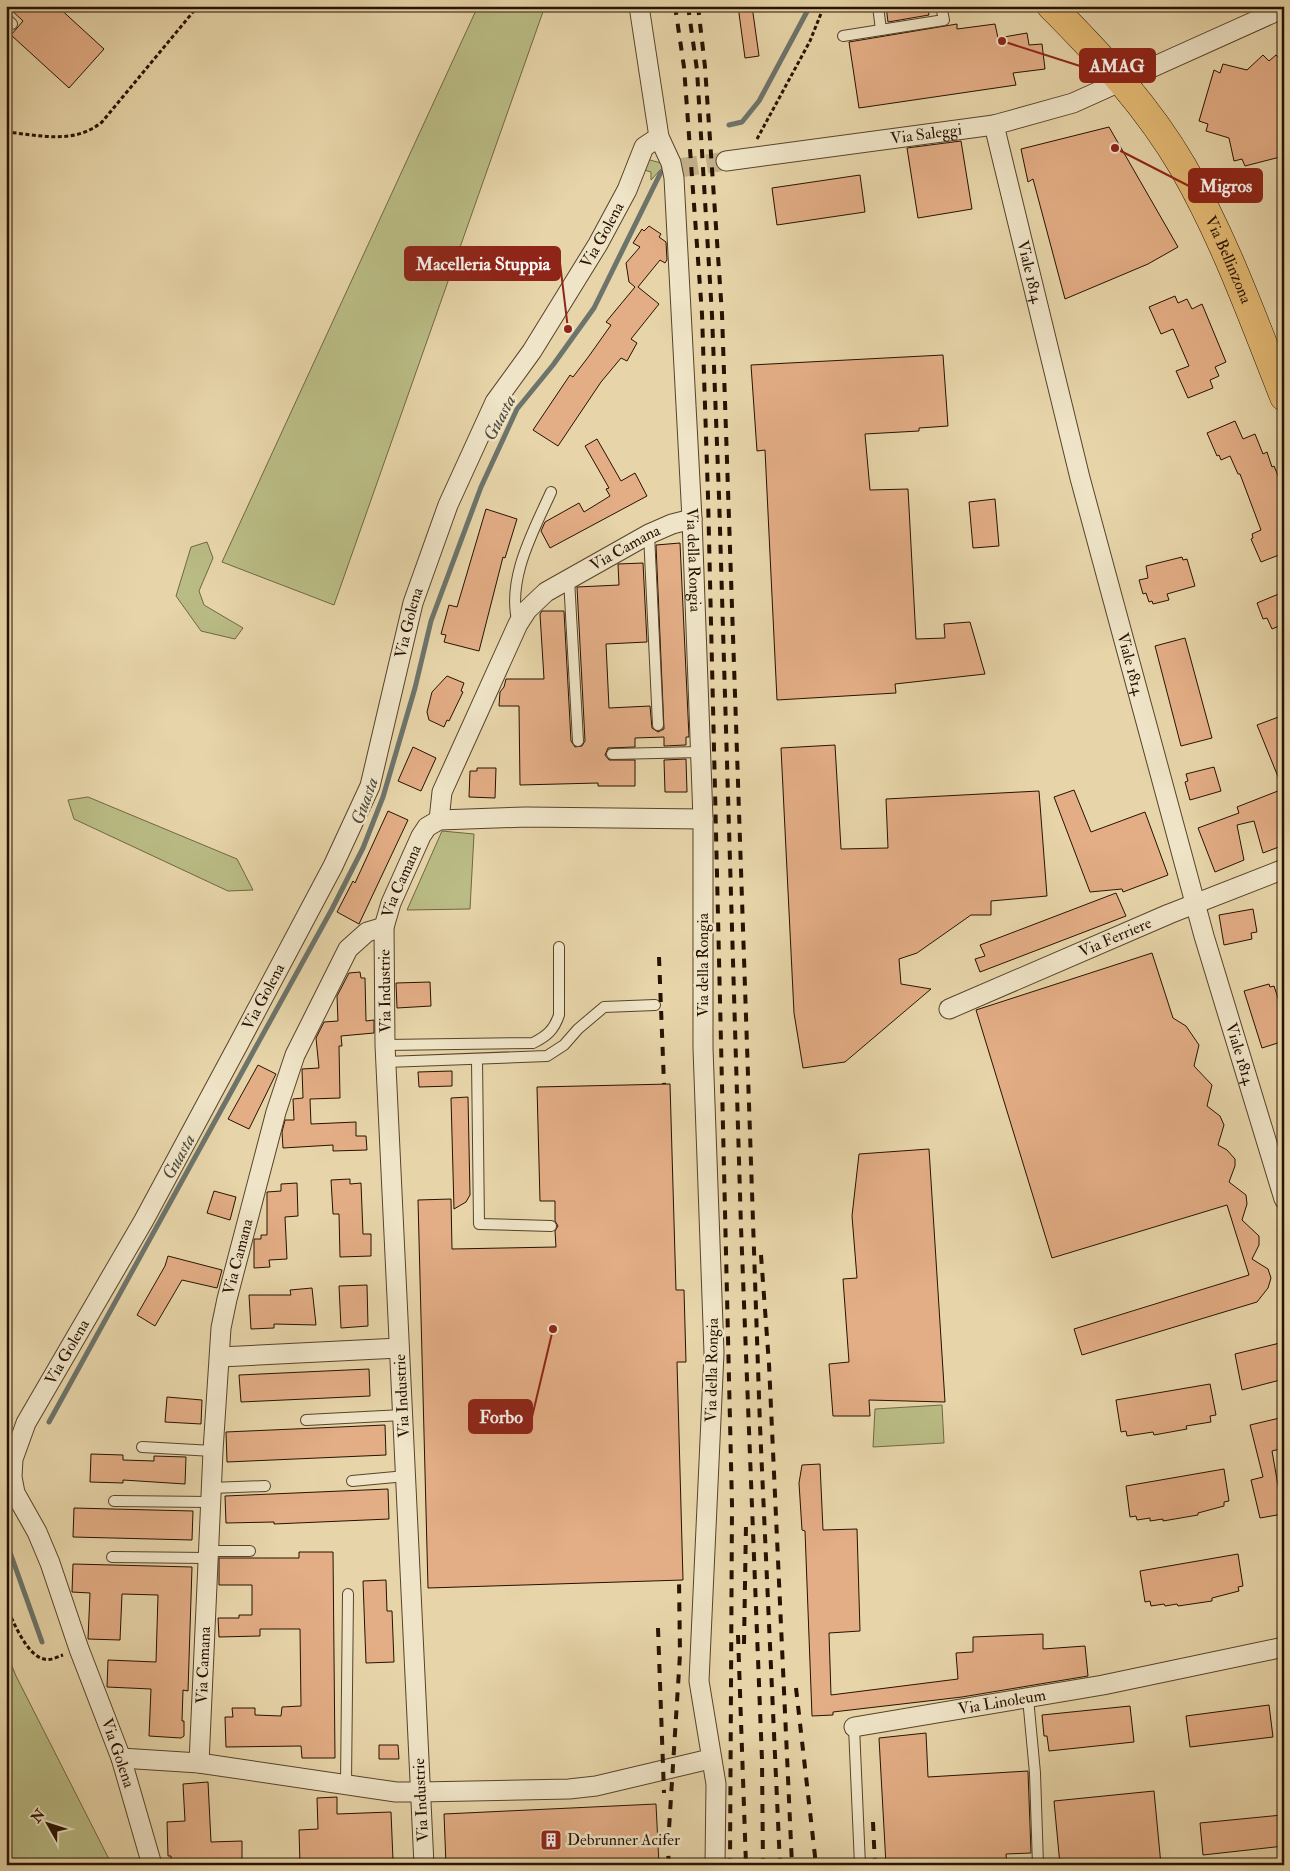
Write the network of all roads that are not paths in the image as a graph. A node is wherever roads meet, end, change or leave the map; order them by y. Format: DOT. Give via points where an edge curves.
graph roads {
  1 [pos="639,6"];
  2 [pos="878,6"];
  3 [pos="941,6"];
  4 [pos="1051,6"];
  5 [pos="1284,8"];
  6 [pos="881,30"];
  7 [pos="843,36"];
  8 [pos="1123,82"];
  9 [pos="994,125"];
  10 [pos="659,137"];
  11 [pos="726,161"];
  12 [pos="1284,397"];
  13 [pos="551,492"];
  14 [pos="692,519"];
  15 [pos="649,534"];
  16 [pos="569,579"];
  17 [pos="518,624"];
  18 [pos="658,725"];
  19 [pos="578,741"];
  20 [pos="701,752"];
  21 [pos="612,754"];
  22 [pos="703,819"];
  23 [pos="438,820"];
  24 [pos="1284,869"];
  25 [pos="1197,903"];
  26 [pos="384,927"];
  27 [pos="559,947"];
  28 [pos="655,1005"];
  29 [pos="949,1009"];
  30 [pos="386,1054"];
  31 [pos="477,1060"];
  32 [pos="1284,1199"];
  33 [pos="551,1226"];
  34 [pos="400,1348"];
  35 [pos="220,1358"];
  36 [pos="403,1415"];
  37 [pos="306,1420"];
  38 [pos="142,1448"];
  39 [pos="213,1451"];
  40 [pos="406,1476"];
  41 [pos="352,1481"];
  42 [pos="265,1486"];
  43 [pos="211,1495"];
  44 [pos="114,1501"];
  45 [pos="250,1551"];
  46 [pos="207,1555"];
  47 [pos="112,1557"];
  48 [pos="348,1594"];
  49 [pos="1284,1647"];
  50 [pos="1028,1698"];
  51 [pos="854,1727"];
  52 [pos="121,1758"];
  53 [pos="710,1759"];
  54 [pos="199,1763"];
  55 [pos="346,1784"];
  56 [pos="420,1792"];
  57 [pos="152,1865"];
  58 [pos="424,1865"];
  59 [pos="715,1865"];
  60 [pos="860,1865"];
  61 [pos="1038,1865"];
  1 -- 10 [label="street"];
  2 -- 6 [label="lane"];
  3 -- 6 [label="lane" via="944,20"];
  4 -- 8 [label="main road, Via Bellinzona"];
  5 -- 8 [label="street, Via Saleggi"];
  6 -- 7 [label="lane"];
  8 -- 9 [label="street, Via Saleggi" via="1073,103"];
  8 -- 12 [label="main road, Via Bellinzona" via="1169,146 1205,207 1224,246"];
  9 -- 11 [label="street, Via Saleggi"];
  9 -- 25 [label="street, Viale 1814" via="1080,478"];
  10 -- 14 [label="street, Via della Rongia" via="676,169"];
  10 -- 52 [label="street, Via Golena" via="644,147 627,190 598,244 532,351 495,402 448,504 413,603 370,786 362,804 333,866 144,1220 26,1423 16,1448 12,1476 15,1493 43,1545"];
  13 -- 17 [label="lane" via="516,582 514,610"];
  14 -- 15 [label="street, Via Camana"];
  14 -- 20 [label="street, Via della Rongia"];
  15 -- 16 [label="street, Via Camana"];
  15 -- 18 [label="lane"];
  16 -- 17 [label="street, Via Camana" via="536,601"];
  16 -- 19 [label="lane"];
  17 -- 23 [label="street, Via Camana" via="442,792"];
  20 -- 21 [label="lane"];
  20 -- 22 [label="street, Via della Rongia"];
  22 -- 23 [label="street" via="526,817"];
  22 -- 53 [label="street, Via della Rongia" via="703,1048 714,1353 699,1681"];
  23 -- 26 [label="street, Via Camana" via="421,836"];
  24 -- 25 [label="street, Via Ferriere"];
  25 -- 29 [label="street, Via Ferriere"];
  25 -- 32 [label="street, Viale 1814" via="1204,936"];
  26 -- 30 [label="street, Via Industrie"];
  26 -- 35 [label="street, Via Camana" via="366,932 348,949 287,1075 236,1261 221,1328"];
  27 -- 30 [label="lane" via="559,1015 545,1037 533,1043"];
  28 -- 31 [label="lane" via="604,1007 564,1045 547,1056"];
  30 -- 31 [label="lane"];
  30 -- 34 [label="street, Via Industrie"];
  31 -- 33 [label="lane" via="480,1224"];
  34 -- 35 [label="street"];
  34 -- 36 [label="street, Via Industrie"];
  35 -- 39 [label="street, Via Camana"];
  36 -- 37 [label="lane"];
  36 -- 40 [label="street, Via Industrie"];
  38 -- 39 [label="lane"];
  39 -- 43 [label="street, Via Camana"];
  40 -- 41 [label="lane"];
  40 -- 56 [label="street, Via Industrie"];
  42 -- 43 [label="lane"];
  43 -- 44 [label="lane"];
  43 -- 46 [label="street, Via Camana"];
  45 -- 46 [label="lane"];
  46 -- 47 [label="lane"];
  46 -- 54 [label="street, Via Camana"];
  48 -- 55 [label="lane"];
  49 -- 50 [label="street, Via Linoleum"];
  50 -- 51 [label="street, Via Linoleum"];
  50 -- 61 [label="lane"];
  51 -- 60 [label="lane, Via Linoleum"];
  52 -- 54 [label="street"];
  52 -- 57 [label="street, Via Golena"];
  53 -- 56 [label="street" via="596,1786"];
  53 -- 59 [label="street, Via della Rongia" via="716,1784"];
  54 -- 55 [label="street"];
  55 -- 56 [label="street" via="396,1792"];
  56 -- 58 [label="street, Via Industrie"];
}
